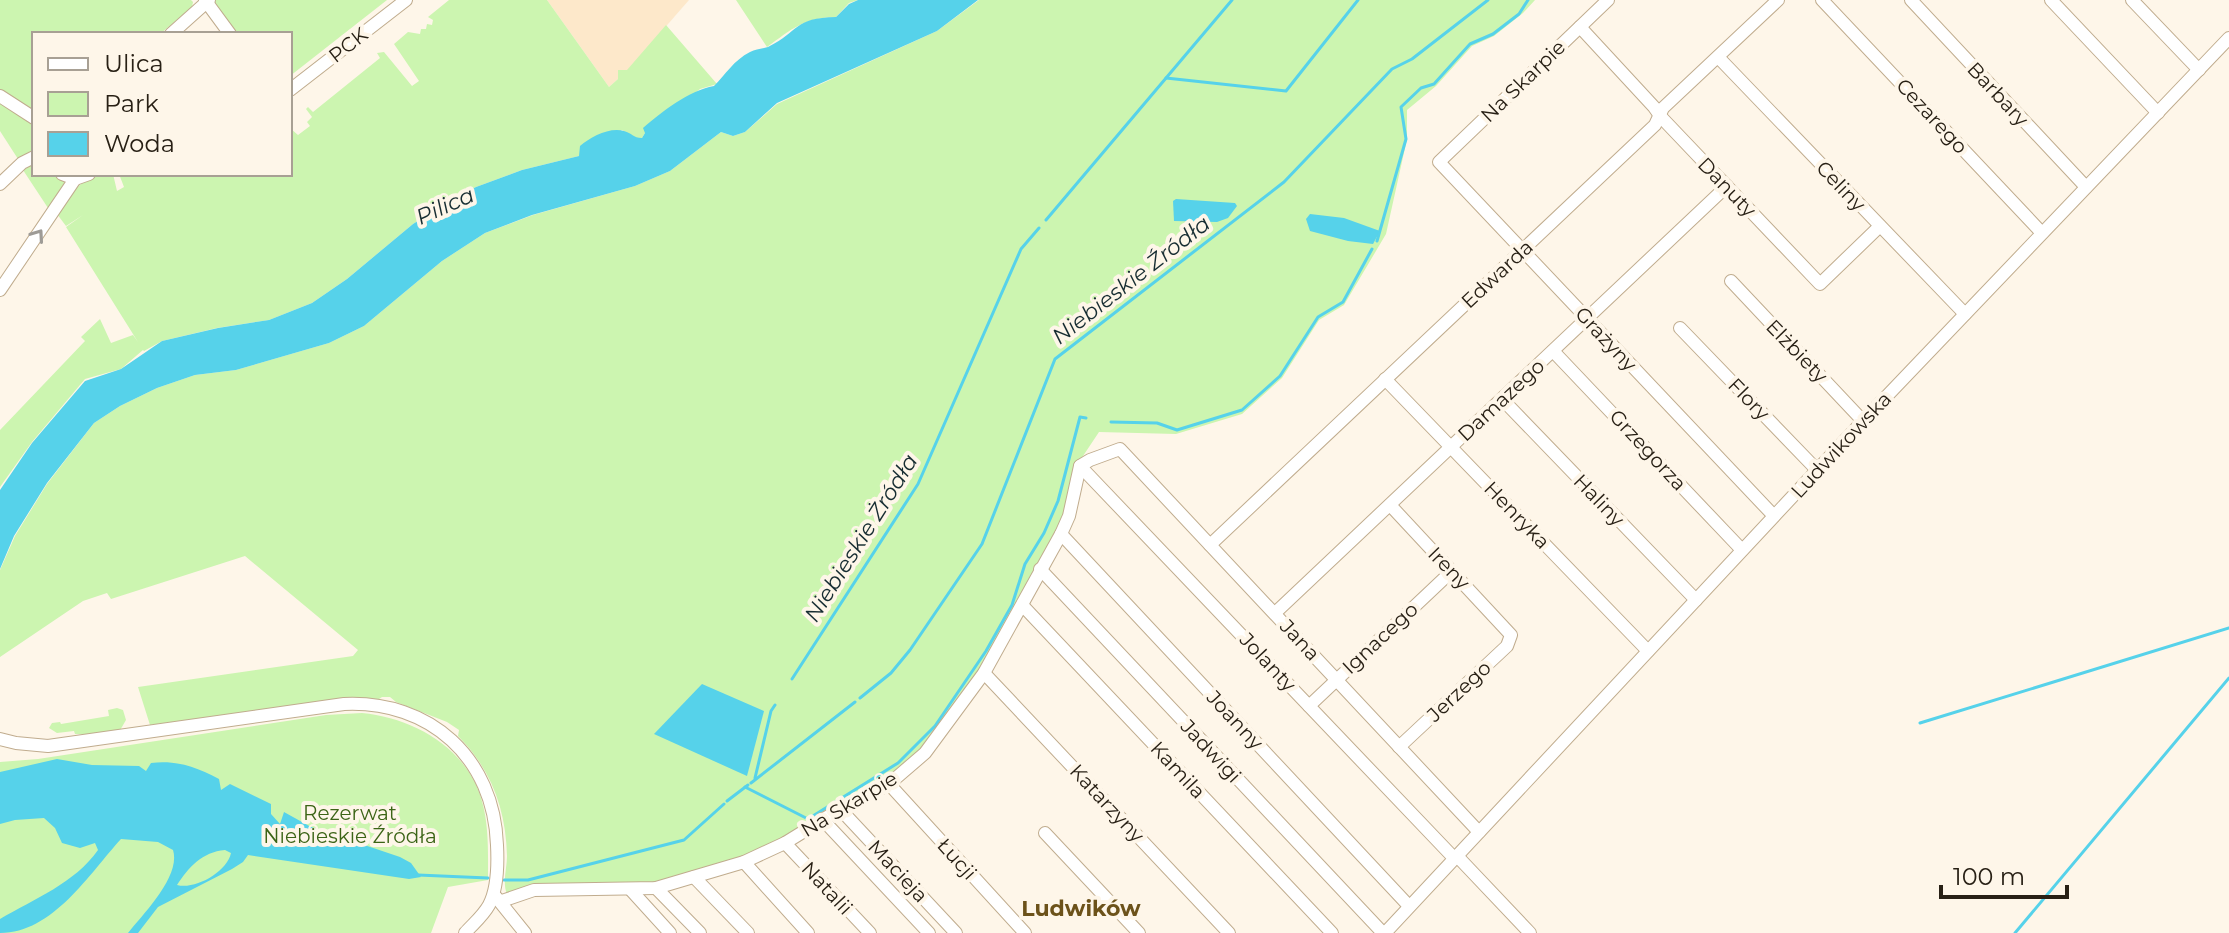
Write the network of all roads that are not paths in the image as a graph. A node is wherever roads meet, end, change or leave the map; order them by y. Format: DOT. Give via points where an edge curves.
graph roads {
  1 [pos="406,0"];
  2 [pos="1608,0"];
  3 [pos="1778,0"];
  4 [pos="1822,0"];
  5 [pos="1911,0"];
  6 [pos="2051,0"];
  7 [pos="2132,0"];
  8 [pos="207,1"];
  9 [pos="1580,27"];
  10 [pos="173,32"];
  11 [pos="229,32"];
  12 [pos="2229,38"];
  13 [pos="1718,57"];
  14 [pos="2199,70"];
  15 [pos="292,88"];
  16 [pos="0,96"];
  17 [pos="2158,113"];
  18 [pos="1661,117"];
  19 [pos="31,118"];
  20 [pos="32,158"];
  21 [pos="1439,162"];
  22 [pos="67,176"];
  23 [pos="83,176"];
  24 [pos="75,179"];
  25 [pos="0,184"];
  26 [pos="1727,186"];
  27 [pos="2086,187"];
  28 [pos="1880,226"];
  29 [pos="2042,233"];
  30 [pos="1522,250"];
  31 [pos="1731,281"];
  32 [pos="0,290"];
  33 [pos="1965,314"];
  34 [pos="1587,318"];
  35 [pos="1680,328"];
  36 [pos="1553,351"];
  37 [pos="1385,379"];
  38 [pos="1502,399"];
  39 [pos="1863,421"];
  40 [pos="1452,446"];
  41 [pos="1080,466"];
  42 [pos="1817,470"];
  43 [pos="1390,505"];
  44 [pos="1774,516"];
  45 [pos="1061,534"];
  46 [pos="1210,545"];
  47 [pos="1742,550"];
  48 [pos="1040,569"];
  49 [pos="1452,571"];
  50 [pos="1696,600"];
  51 [pos="1023,606"];
  52 [pos="1275,613"];
  53 [pos="1508,630"];
  54 [pos="1648,651"];
  55 [pos="984,673"];
  56 [pos="1336,679"];
  57 [pos="1309,706"];
  58 [pos="0,739"];
  59 [pos="1399,747"];
  60 [pos="889,784"];
  61 [pos="840,809"];
  62 [pos="822,819"];
  63 [pos="1479,832"];
  64 [pos="1045,833"];
  65 [pos="785,843"];
  66 [pos="1455,857"];
  67 [pos="744,862"];
  68 [pos="694,877"];
  69 [pos="656,888"];
  70 [pos="630,889"];
  71 [pos="498,898"];
  72 [pos="1409,906"];
  73 [pos="470,931"];
  74 [pos="525,933"];
  75 [pos="670,933"];
  76 [pos="700,933"];
  77 [pos="748,933"];
  78 [pos="808,933"];
  79 [pos="870,933"];
  80 [pos="929,933"];
  81 [pos="956,933"];
  82 [pos="1025,933"];
  83 [pos="1139,933"];
  84 [pos="1229,933"];
  85 [pos="1332,933"];
  86 [pos="1384,933"];
  87 [pos="1530,933"];
  1 -- 15 [label="street, PCK"];
  2 -- 9 [label="street, Na Skarpie"];
  3 -- 13 [label="street, Edwarda"];
  4 -- 29 [label="street, Cezarego"];
  5 -- 27 [label="street, Barbary"];
  6 -- 17 [label="street"];
  7 -- 14 [label="street"];
  8 -- 10 [label="street"];
  8 -- 11 [label="street"];
  9 -- 18 [label="street, Danuty"];
  9 -- 21 [label="street, Na Skarpie"];
  12 -- 14 [label="street, Ludwikowska"];
  13 -- 18 [label="street, Edwarda" via="1663,108"];
  13 -- 28 [label="street, Celiny"];
  14 -- 17 [label="street, Ludwikowska"];
  16 -- 19 [label="street"];
  17 -- 27 [label="street, Ludwikowska"];
  18 -- 26 [label="street, Danuty"];
  18 -- 30 [label="street, Edwarda"];
  20 -- 25 [label="street"];
  21 -- 30 [label="street, Grażyny"];
  22 -- 24 [label="street"];
  23 -- 24 [label="street"];
  32 -- 24 [label="street, one-way"];
  26 -- 28 [label="street, Danuty" via="1820,284"];
  26 -- 34 [label="street, Damazego"];
  27 -- 29 [label="street, Ludwikowska"];
  28 -- 33 [label="street, Celiny"];
  29 -- 33 [label="street, Ludwikowska"];
  30 -- 34 [label="street, Grażyny"];
  30 -- 37 [label="street, Edwarda"];
  31 -- 39 [label="street, Elżbiety"];
  33 -- 39 [label="street, Ludwikowska"];
  34 -- 36 [label="street, Damazego"];
  34 -- 44 [label="street, Grażyny"];
  35 -- 42 [label="street, Flory"];
  36 -- 38 [label="street, Damazego"];
  36 -- 47 [label="street, Grzegorza"];
  37 -- 40 [label="street, Henryka"];
  37 -- 46 [label="street, Edwarda"];
  38 -- 40 [label="street, Damazego"];
  38 -- 50 [label="street, Haliny"];
  39 -- 42 [label="street, Ludwikowska"];
  40 -- 43 [label="street, Damazego"];
  40 -- 54 [label="street, Henryka"];
  41 -- 45 [label="street, Na Skarpie"];
  41 -- 46 [label="street, Jana" via="1120,449"];
  41 -- 57 [label="street, Jolanty"];
  42 -- 44 [label="street, Ludwikowska"];
  43 -- 49 [label="street, Ireny"];
  43 -- 52 [label="street, Damazego"];
  44 -- 47 [label="street, Ludwikowska"];
  45 -- 48 [label="street, Na Skarpie"];
  45 -- 72 [label="street, Joanny"];
  46 -- 52 [label="street, Jana"];
  47 -- 50 [label="street, Ludwikowska"];
  48 -- 51 [label="street, Na Skarpie"];
  48 -- 86 [label="street, Jadwigi"];
  49 -- 53 [label="street, Ireny"];
  49 -- 56 [label="street, Ignacego"];
  50 -- 54 [label="street, Ludwikowska"];
  51 -- 55 [label="street, Na Skarpie"];
  51 -- 85 [label="street, Kamila"];
  52 -- 56 [label="street, Jana"];
  53 -- 59 [label="street, Jerzego" via="1507,646"];
  54 -- 63 [label="street, Ludwikowska"];
  55 -- 60 [label="street, Na Skarpie" via="925,753"];
  55 -- 84 [label="street, Katarzyny"];
  56 -- 57 [label="street, Ignacego"];
  56 -- 59 [label="street, Jana"];
  57 -- 66 [label="street, Jolanty"];
  58 -- 71 [label="street" via="48,746 344,704 396,709 436,728 479,773 497,829"];
  59 -- 63 [label="street, Jana"];
  60 -- 61 [label="street, Na Skarpie"];
  60 -- 82 [label="street, Łucji"];
  61 -- 62 [label="street, Na Skarpie"];
  61 -- 81 [label="street, Macieja"];
  62 -- 65 [label="street, Na Skarpie"];
  62 -- 80 [label="street"];
  63 -- 66 [label="street, Ludwikowska"];
  64 -- 83 [label="street"];
  65 -- 67 [label="street, Na Skarpie"];
  65 -- 79 [label="street, Natalii"];
  66 -- 72 [label="street, Ludwikowska"];
  66 -- 87 [label="street"];
  67 -- 68 [label="street, Na Skarpie"];
  67 -- 78 [label="street"];
  68 -- 69 [label="street, Na Skarpie"];
  68 -- 77 [label="street"];
  69 -- 70 [label="street, Na Skarpie"];
  69 -- 76 [label="street"];
  70 -- 71 [label="street, Na Skarpie" via="534,890"];
  70 -- 75 [label="street"];
  71 -- 73 [label="street"];
  71 -- 74 [label="street"];
  72 -- 86 [label="street, Ludwikowska"];
}
